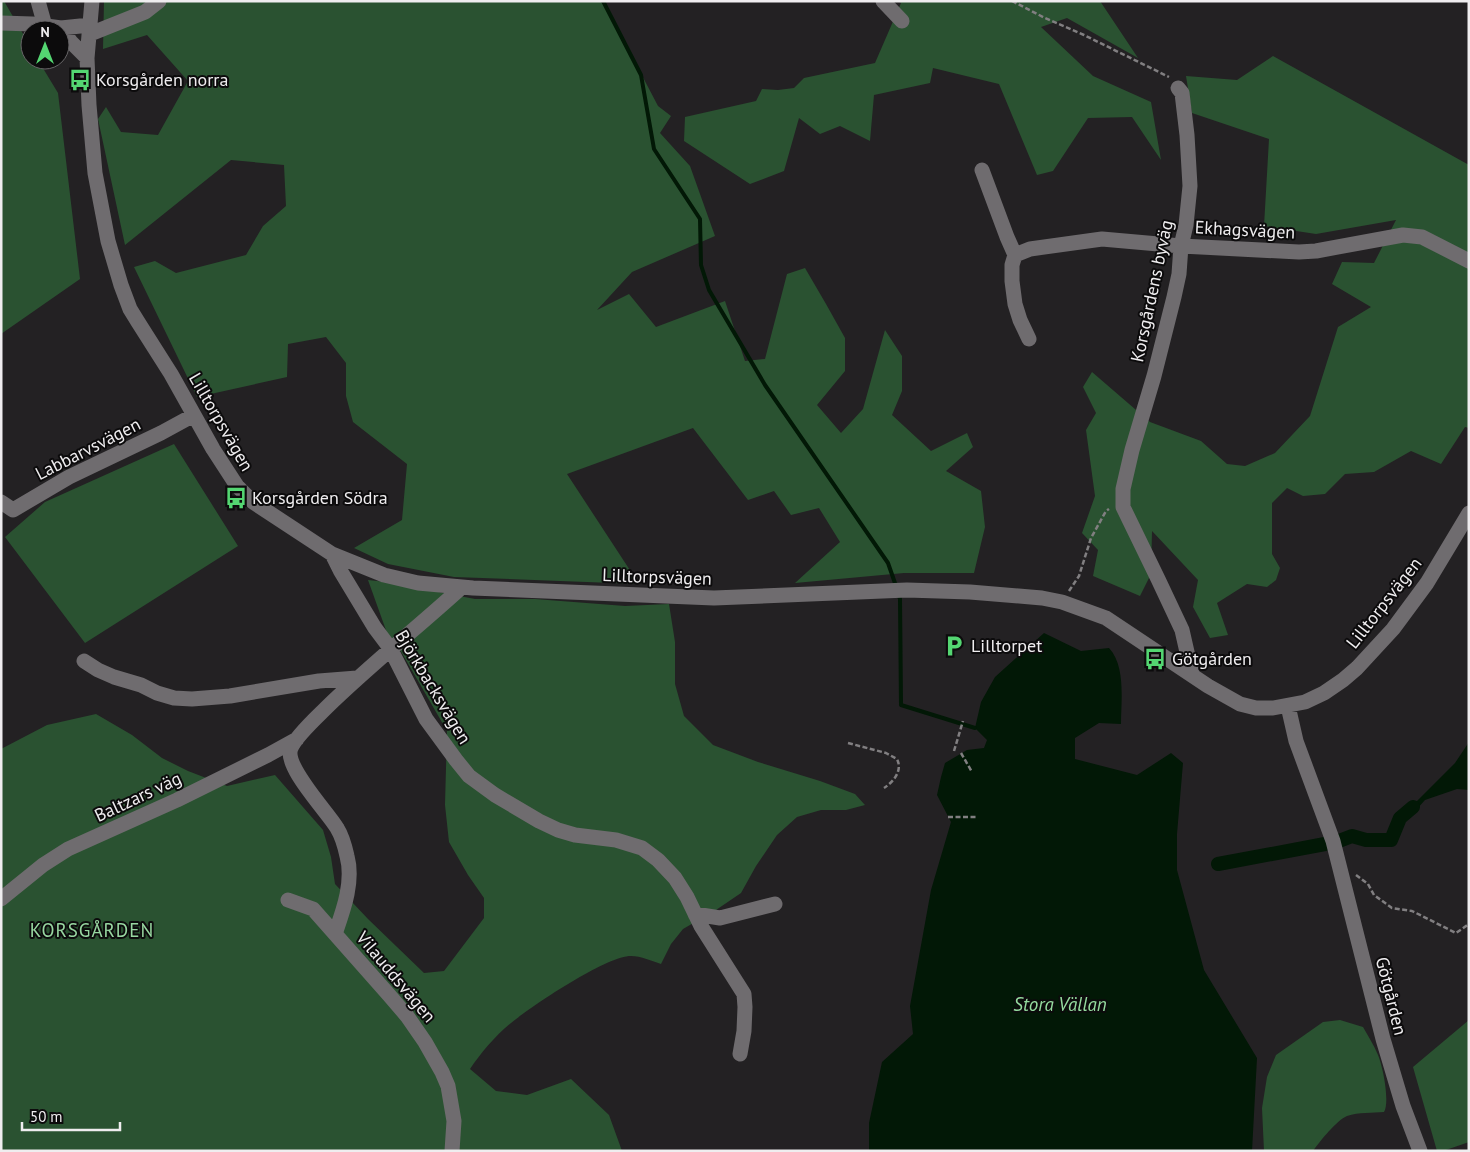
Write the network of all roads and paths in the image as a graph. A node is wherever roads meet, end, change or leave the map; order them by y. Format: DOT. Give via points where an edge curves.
graph roads {
  1 [pos="38,1"];
  2 [pos="92,1"];
  3 [pos="158,1"];
  4 [pos="883,1"];
  5 [pos="1012,1"];
  6 [pos="43,20"];
  7 [pos="902,21"];
  8 [pos="1,23"];
  9 [pos="20,23"];
  10 [pos="70,28"];
  11 [pos="90,29"];
  12 [pos="70,41"];
  13 [pos="87,58"];
  14 [pos="1178,88"];
  15 [pos="982,170"];
  16 [pos="1181,246"];
  17 [pos="1015,255"];
  18 [pos="1469,261"];
  19 [pos="1029,339"];
  20 [pos="194,415"];
  21 [pos="1122,499"];
  22 [pos="5,509"];
  23 [pos="1469,513"];
  24 [pos="332,554"];
  25 [pos="462,587"];
  26 [pos="1062,602"];
  27 [pos="390,648"];
  28 [pos="84,661"];
  29 [pos="1192,674"];
  30 [pos="356,678"];
  31 [pos="1288,706"];
  32 [pos="963,721"];
  33 [pos="297,739"];
  34 [pos="848,743"];
  35 [pos="954,751"];
  36 [pos="961,753"];
  37 [pos="972,772"];
  38 [pos="884,788"];
  39 [pos="977,816"];
  40 [pos="948,817"];
  41 [pos="1338,862"];
  42 [pos="1,899"];
  43 [pos="288,900"];
  44 [pos="775,904"];
  45 [pos="695,914"];
  46 [pos="1469,924"];
  47 [pos="335,934"];
  48 [pos="740,1054"];
  49 [pos="452,1151"];
  50 [pos="1420,1151"];
  1 -- 6 [label="street"];
  2 -- 11 [label="street, Lilltorpsvägen"];
  3 -- 11 [label="street" via="145,12"];
  4 -- 7 [label="street"];
  5 -- 14 [label="path" via="1171,78"];
  8 -- 9 [label="street"];
  10 -- 11 [label="street"];
  11 -- 13 [label="street, Lilltorpsvägen"];
  12 -- 13 [label="street"];
  13 -- 20 [label="street, Lilltorpsvägen" via="96,173 108,241 121,285 130,309"];
  14 -- 16 [label="street, Korsgårdens byväg" via="1182,93 1190,186"];
  15 -- 17 [label="street"];
  16 -- 17 [label="street, Ekhagsvägen" via="1102,239 1030,249"];
  16 -- 18 [label="street, Ekhagsvägen" via="1316,252 1403,235 1422,237"];
  16 -- 21 [label="street, Korsgårdens byväg" via="1174,298 1132,450"];
  17 -- 19 [label="street" via="1012,281 1015,304"];
  20 -- 22 [label="street, Labbarvsvägen"];
  20 -- 24 [label="street, Lilltorpsvägen" via="237,486 253,502"];
  21 -- 26 [label="path" via="1106,511 1091,538 1079,576"];
  21 -- 29 [label="street, Korsgårdens byväg" via="1182,630"];
  23 -- 31 [label="street, Lilltorpsvägen" via="1427,583 1372,652 1324,693"];
  24 -- 25 [label="street, Lilltorpsvägen" via="398,579"];
  24 -- 27 [label="street, Björkbacksvägen" via="374,628"];
  25 -- 26 [label="street, Lilltorpsvägen" via="714,598 927,590"];
  25 -- 27 [label="street"];
  26 -- 29 [label="street, Lilltorpsvägen" via="1106,618"];
  27 -- 30 [label="street"];
  27 -- 45 [label="street, Björkbacksvägen" via="426,719 469,776 495,795 558,830 642,848 675,878"];
  28 -- 30 [label="street" via="98,670 157,693 192,700"];
  29 -- 31 [label="street, Lilltorpsvägen" via="1228,698 1248,706 1264,709"];
  30 -- 33 [label="street"];
  31 -- 41 [label="street, Götgården" via="1296,741"];
  32 -- 35 [label="path"];
  33 -- 42 [label="street, Baltzars väg" via="177,800 68,849"];
  33 -- 47 [label="street, Vilauddsvägen" via="289,754 294,769 336,827 348,857 348,884"];
  34 -- 38 [label="path" via="897,759 897,773"];
  36 -- 37 [label="path"];
  39 -- 40 [label="path"];
  41 -- 46 [label="path" via="1368,884 1374,895 1392,908 1412,911 1456,933"];
  41 -- 50 [label="street, Götgården" via="1382,1039 1402,1106"];
  43 -- 47 [label="street" via="312,909"];
  44 -- 45 [label="street" via="720,918"];
  45 -- 48 [label="street, Björkbacksvägen" via="744,994"];
  47 -- 49 [label="street, Vilauddsvägen" via="407,1016 442,1072 448,1086 454,1122"];
}
